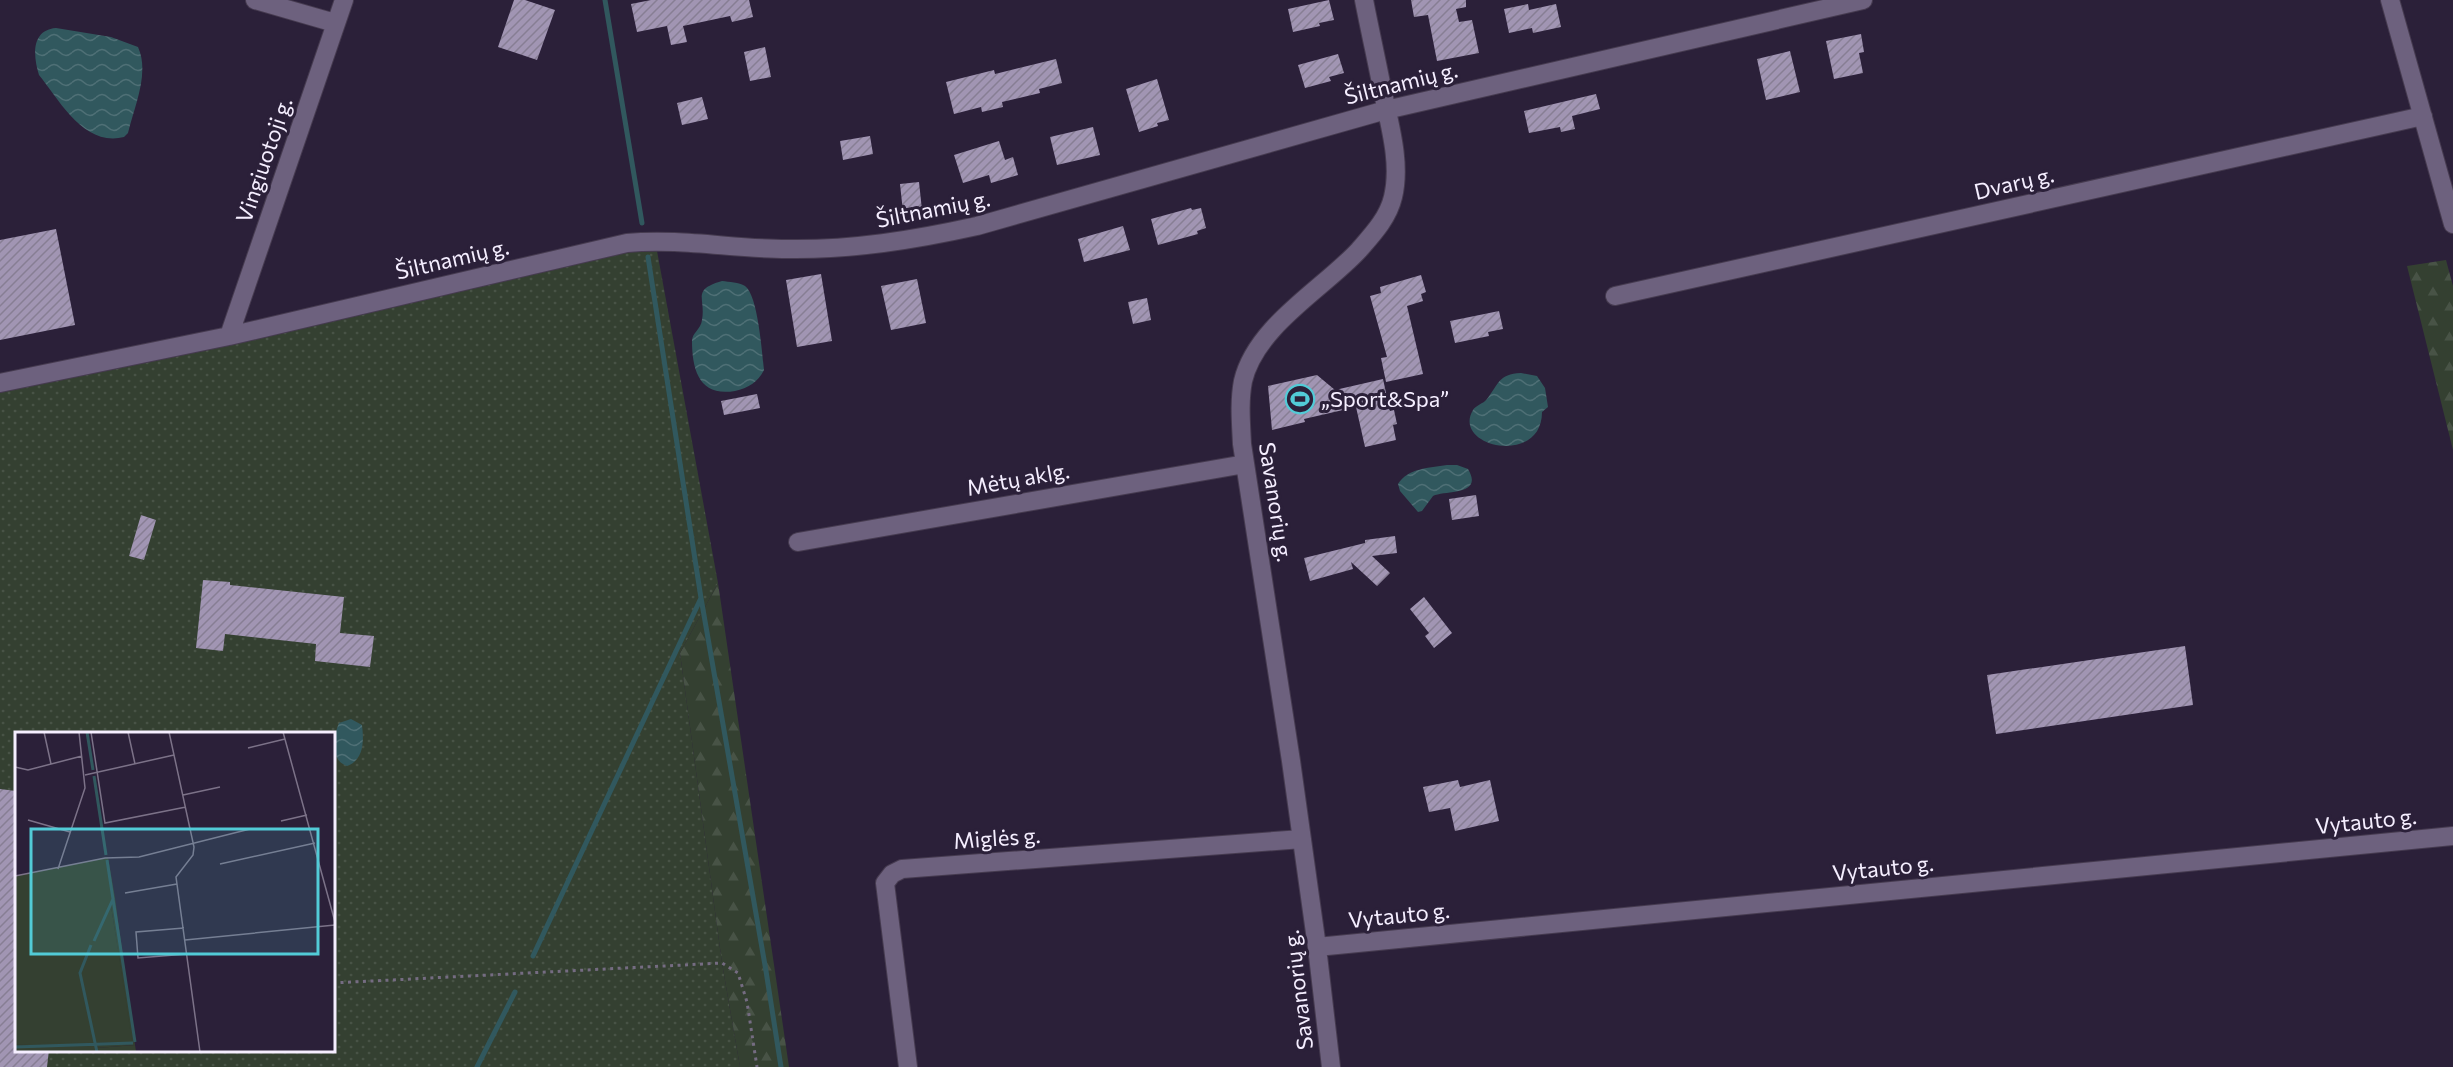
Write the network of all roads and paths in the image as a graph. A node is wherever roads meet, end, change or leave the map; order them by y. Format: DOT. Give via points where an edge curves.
graph roads {
  1 [pos="255,0"];
  2 [pos="344,0"];
  3 [pos="1364,0"];
  4 [pos="1863,0"];
  5 [pos="2390,0"];
  6 [pos="335,23"];
  7 [pos="1386,110"];
  8 [pos="2423,116"];
  9 [pos="2453,224"];
  10 [pos="1615,296"];
  11 [pos="230,336"];
  12 [pos="0,382"];
  13 [pos="1245,464"];
  14 [pos="798,542"];
  15 [pos="2453,836"];
  16 [pos="1302,839"];
  17 [pos="1317,947"];
  18 [pos="334,983"];
  19 [pos="758,1067"];
  20 [pos="908,1067"];
  21 [pos="1330,1067"];
  1 -- 6 [label="street"];
  2 -- 6 [label="street, Vingiuotoji g."];
  3 -- 7 [label="street, Savanorių g."];
  4 -- 7 [label="street, Šiltnamių g."];
  5 -- 8 [label="street"];
  6 -- 11 [label="street, Vingiuotoji g."];
  7 -- 11 [label="street, Šiltnamių g." via="923,238 879,245 787,249 656,240 627,243"];
  7 -- 13 [label="street, Savanorių g." via="1394,147 1393,196 1384,218 1354,254 1271,330 1255,353 1244,379 1240,409"];
  8 -- 9 [label="street"];
  8 -- 10 [label="street, Dvarų g."];
  11 -- 12 [label="street, Šiltnamių g."];
  13 -- 14 [label="street, Mėtų aklg."];
  13 -- 16 [label="street, Savanorių g."];
  15 -- 17 [label="street, Vytauto g."];
  16 -- 17 [label="street, Savanorių g."];
  16 -- 20 [label="street, Miglės g." via="902,869 892,874 885,883"];
  17 -- 21 [label="street, Savanorių g."];
  18 -- 19 [label="path" via="722,963 738,973"];
}
